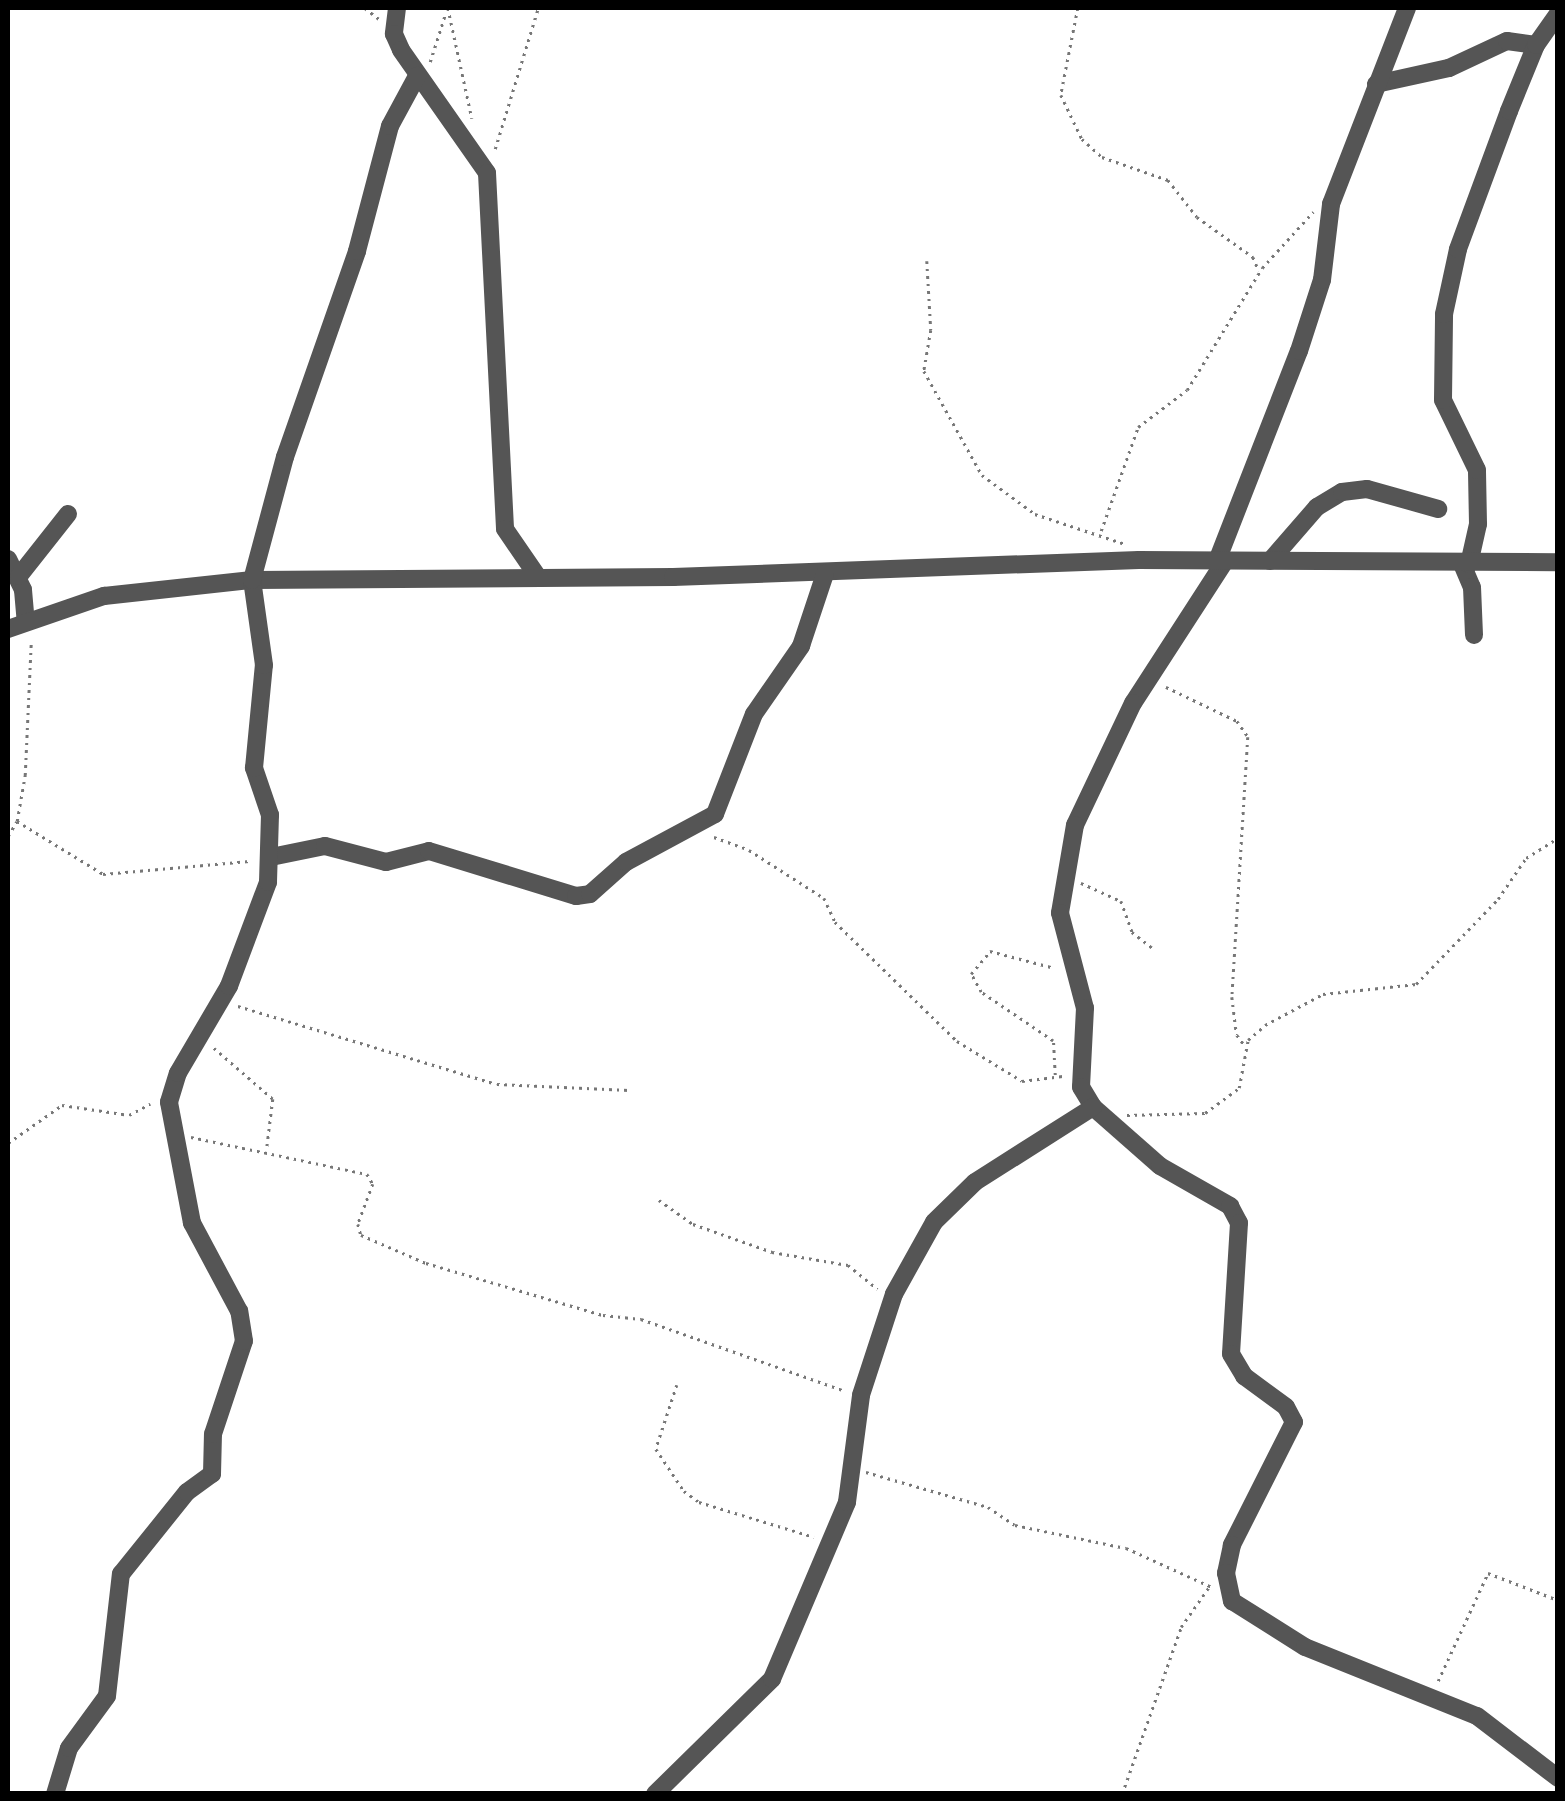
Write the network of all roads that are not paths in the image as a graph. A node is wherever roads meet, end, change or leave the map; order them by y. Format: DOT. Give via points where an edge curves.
graph roads {
  1 [pos="397,8"];
  2 [pos="1407,8"];
  3 [pos="1558,14"];
  4 [pos="1536,45"];
  5 [pos="419,79"];
  6 [pos="1376,84"];
  7 [pos="1438,509"];
  8 [pos="68,514"];
  9 [pos="8,560"];
  10 [pos="1221,561"];
  11 [pos="1270,561"];
  12 [pos="1558,562"];
  13 [pos="1465,564"];
  14 [pos="825,574"];
  15 [pos="19,576"];
  16 [pos="538,577"];
  17 [pos="252,580"];
  18 [pos="26,622"];
  19 [pos="8,629"];
  20 [pos="1474,634"];
  21 [pos="272,857"];
  22 [pos="1093,1107"];
  23 [pos="1558,1778"];
  24 [pos="55,1794"];
  25 [pos="655,1794"];
  1 -- 5 [label="street" via="394,34"];
  2 -- 6 [label="street"];
  3 -- 4 [label="street"];
  4 -- 6 [label="street" via="1507,42 1449,68"];
  4 -- 13 [label="street" via="1458,249 1444,314 1444,400 1478,470 1478,524"];
  5 -- 16 [label="street" via="488,173 504,529"];
  5 -- 17 [label="street" via="390,126 358,251 285,458"];
  6 -- 10 [label="street" via="1331,204 1322,280 1299,352"];
  7 -- 11 [label="street" via="1368,489 1342,492 1316,507"];
  8 -- 15 [label="street"];
  9 -- 15 [label="street"];
  10 -- 11 [label="street"];
  10 -- 14 [label="street"];
  10 -- 22 [label="street" via="1146,679 1087,790 1065,869 1062,935 1086,1008 1079,1073"];
  11 -- 13 [label="street"];
  12 -- 13 [label="street"];
  13 -- 20 [label="street"];
  14 -- 16 [label="street"];
  14 -- 21 [label="street" via="801,646 754,714 721,804 585,896 429,851 386,862 326,846"];
  15 -- 18 [label="street"];
  16 -- 17 [label="street"];
  17 -- 18 [label="street" via="104,596"];
  17 -- 21 [label="street" via="264,665 254,768 270,814"];
  18 -- 19 [label="street"];
  21 -- 24 [label="street" via="259,915 222,1000 172,1088 170,1135 192,1223 239,1312 244,1341 213,1434 214,1471 120,1574 107,1696 69,1748"];
  22 -- 23 [label="street" via="1175,1179 1236,1214 1231,1354 1244,1376 1286,1407 1294,1422 1232,1545 1219,1589 1240,1611 1305,1647 1486,1722"];
  22 -- 25 [label="street" via="951,1200 894,1294 861,1395 854,1468 772,1679"];
}
